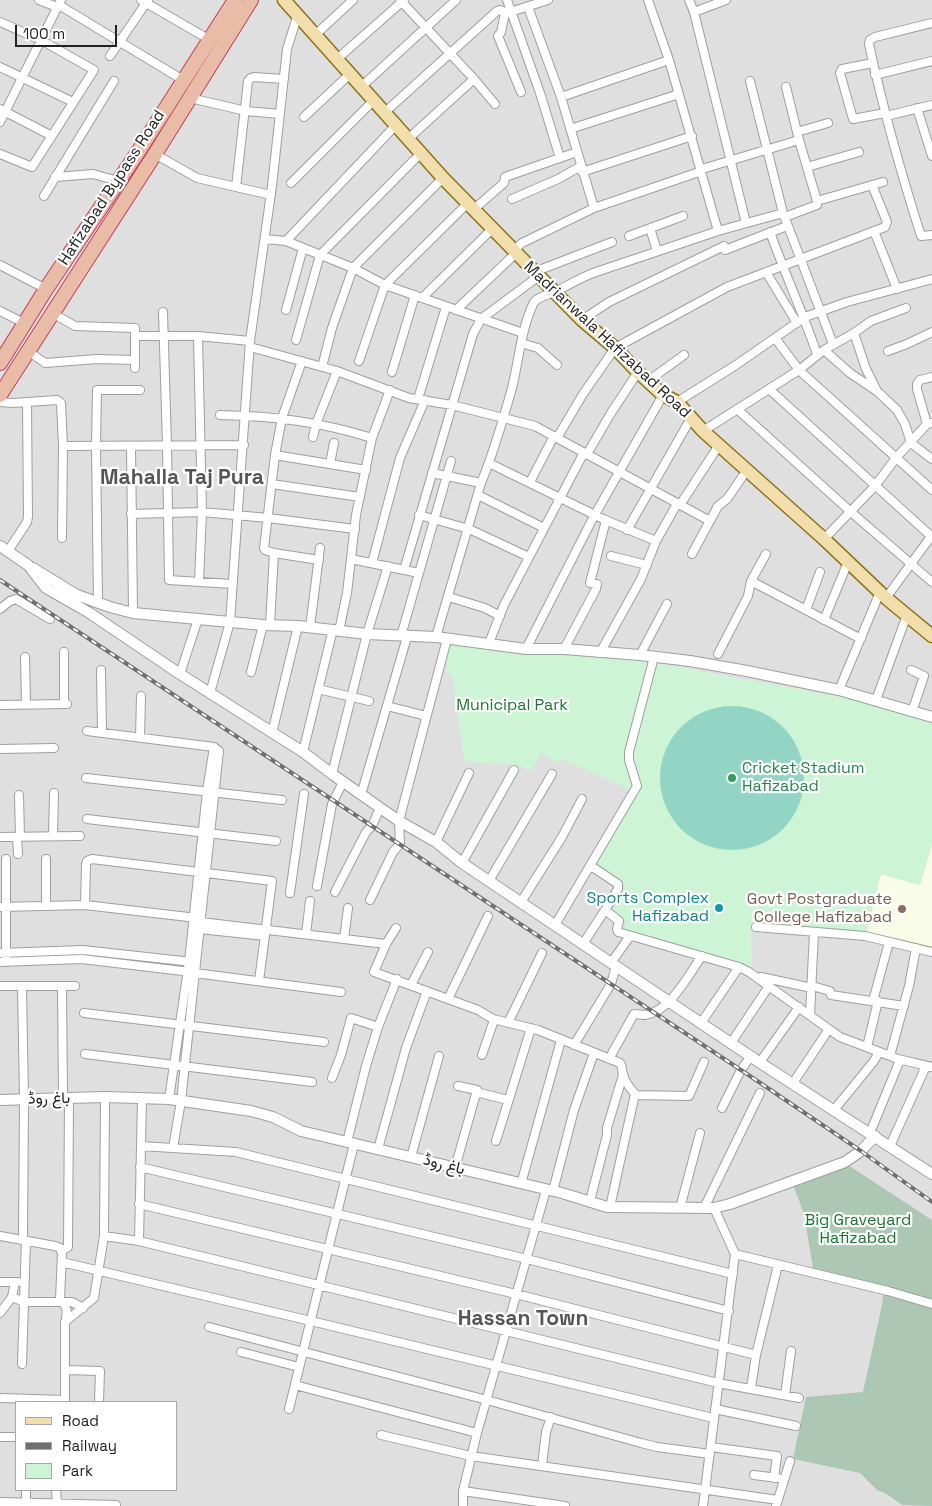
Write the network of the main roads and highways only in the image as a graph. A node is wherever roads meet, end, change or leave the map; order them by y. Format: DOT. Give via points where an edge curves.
graph roads {
  1 [pos="235,0"];
  2 [pos="251,0"];
  3 [pos="284,0"];
  4 [pos="0,363"];
  5 [pos="0,395"];
  6 [pos="932,636"];
  1 -- 4 [label="highway, Hafizabad Bypass Road"];
  2 -- 5 [label="highway, Hafizabad Bypass Road"];
  3 -- 6 [label="main road, Madrianwala Hafizabad Road" via="470,207 582,320 663,395 677,402 703,431"];
}
